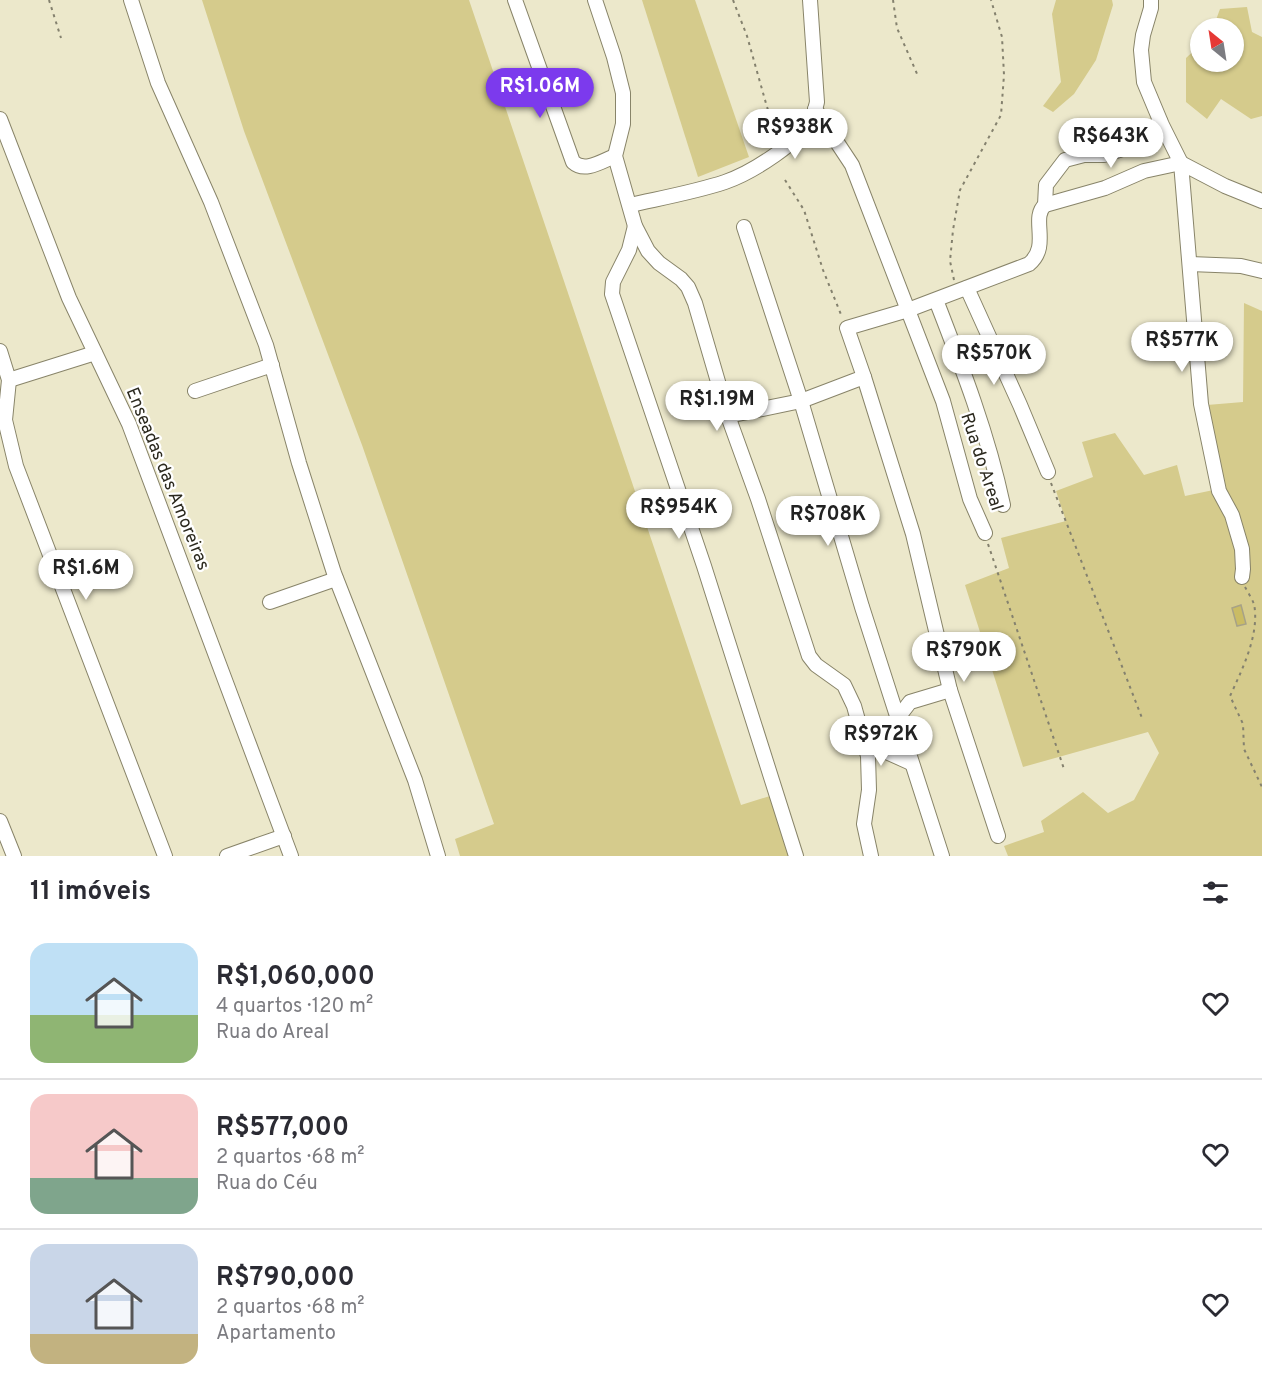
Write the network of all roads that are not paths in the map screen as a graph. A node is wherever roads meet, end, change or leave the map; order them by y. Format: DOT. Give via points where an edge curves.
graph roads {
  1 [pos="131,0"];
  2 [pos="515,0"];
  3 [pos="595,0"];
  4 [pos="810,0"];
  5 [pos="1151,0"];
  6 [pos="815,109"];
  7 [pos="0,118"];
  8 [pos="1160,121"];
  9 [pos="615,156"];
  10 [pos="1181,164"];
  11 [pos="1262,201"];
  12 [pos="630,205"];
  13 [pos="1042,210"];
  14 [pos="635,226"];
  15 [pos="744,227"];
  16 [pos="1190,264"];
  17 [pos="1262,271"];
  18 [pos="962,290"];
  19 [pos="936,300"];
  20 [pos="909,310"];
  21 [pos="0,351"];
  22 [pos="95,353"];
  23 [pos="272,365"];
  24 [pos="864,377"];
  25 [pos="9,380"];
  26 [pos="195,391"];
  27 [pos="801,401"];
  28 [pos="728,416"];
  29 [pos="1047,472"];
  30 [pos="1003,505"];
  31 [pos="985,532"];
  32 [pos="1242,577"];
  33 [pos="336,579"];
  34 [pos="270,602"];
  35 [pos="950,690"];
  36 [pos="897,719"];
  37 [pos="864,741"];
  38 [pos="911,763"];
  39 [pos="0,820"];
  40 [pos="284,836"];
  41 [pos="998,836"];
  42 [pos="14,856"];
  43 [pos="165,856"];
  44 [pos="227,856"];
  45 [pos="291,856"];
  46 [pos="438,856"];
  47 [pos="796,856"];
  48 [pos="872,856"];
  49 [pos="942,856"];
  1 -- 23 [label="street" via="158,83 211,202"];
  2 -- 9 [label="street" via="573,162 585,167"];
  3 -- 9 [label="street" via="623,93 623,124"];
  4 -- 6 [label="street"];
  5 -- 8 [label="street" via="1143,35 1142,67"];
  6 -- 12 [label="street" via="807,126 752,171 726,182"];
  6 -- 20 [label="street, Rua do Areal" via="852,165"];
  7 -- 22 [label="street, Enseadas das Amoreiras" via="69,298"];
  8 -- 10 [label="street"];
  8 -- 13 [label="street" via="1132,146 1065,160 1046,185"];
  9 -- 12 [label="street"];
  10 -- 11 [label="street"];
  10 -- 13 [label="street" via="1144,171"];
  10 -- 16 [label="street"];
  12 -- 14 [label="street"];
  13 -- 18 [label="street" via="1041,245 1035,259"];
  14 -- 28 [label="street" via="648,251 681,279 696,303"];
  14 -- 47 [label="street" via="612,294"];
  15 -- 27 [label="street"];
  16 -- 17 [label="street"];
  16 -- 32 [label="street" via="1205,429 1219,491 1232,515 1242,549"];
  18 -- 19 [label="street"];
  18 -- 29 [label="street" via="1020,405"];
  19 -- 20 [label="street"];
  19 -- 30 [label="street" via="966,375 994,462"];
  20 -- 24 [label="street" via="847,327"];
  20 -- 31 [label="street, Rua do Areal" via="943,401 970,499"];
  21 -- 25 [label="street"];
  22 -- 25 [label="street"];
  22 -- 40 [label="street, Enseadas das Amoreiras" via="129,424"];
  23 -- 26 [label="street"];
  23 -- 33 [label="street"];
  24 -- 27 [label="street"];
  24 -- 35 [label="street" via="913,534"];
  25 -- 43 [label="street" via="5,420 16,466"];
  27 -- 28 [label="street"];
  27 -- 36 [label="street"];
  28 -- 37 [label="street" via="809,656 844,685"];
  33 -- 34 [label="street"];
  33 -- 46 [label="street" via="415,780"];
  35 -- 36 [label="street" via="910,702"];
  35 -- 41 [label="street"];
  36 -- 38 [label="street"];
  37 -- 38 [label="street"];
  37 -- 48 [label="street" via="869,770 864,824"];
  38 -- 49 [label="street"];
  39 -- 42 [label="street"];
  40 -- 44 [label="street"];
  40 -- 45 [label="street, Enseadas das Amoreiras"];
}
